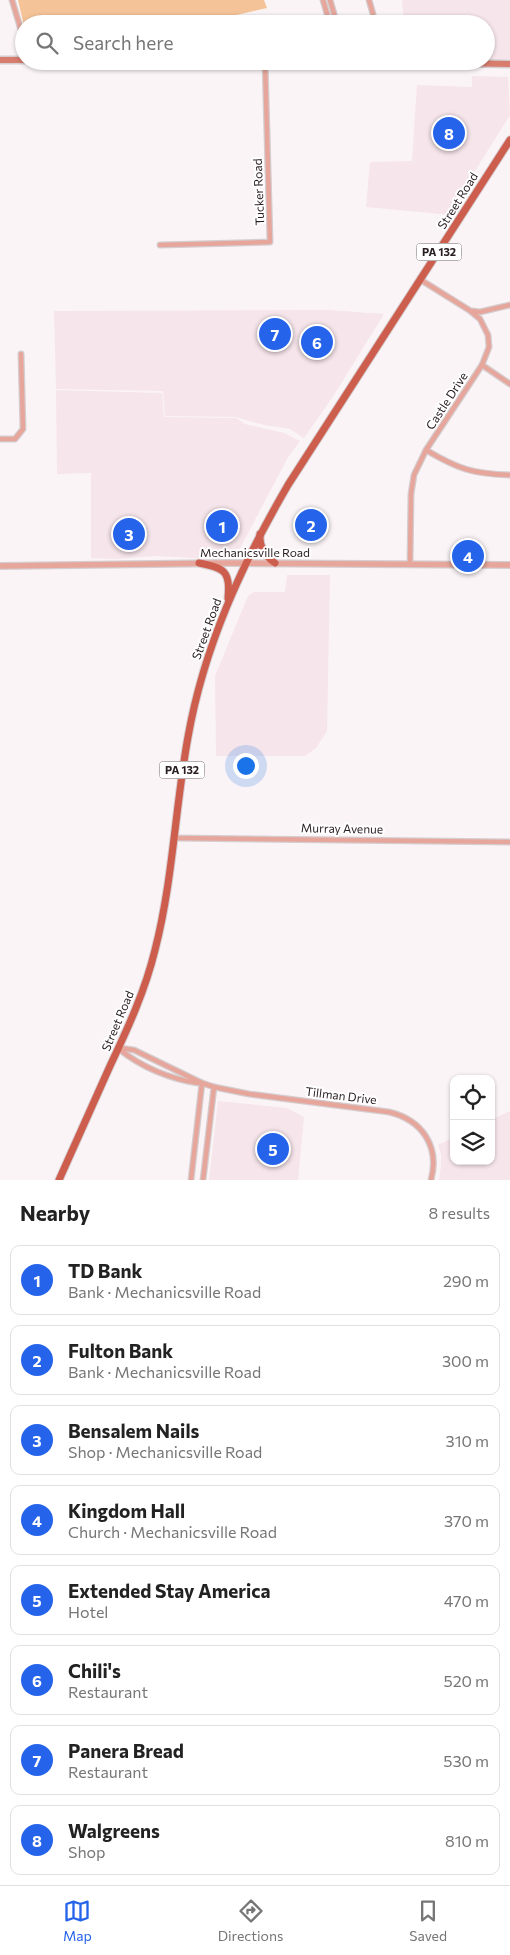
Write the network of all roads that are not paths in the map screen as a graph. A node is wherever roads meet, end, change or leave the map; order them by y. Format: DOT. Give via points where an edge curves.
graph roads {
  1 [pos="12,0"];
  2 [pos="323,0"];
  3 [pos="330,0"];
  4 [pos="369,0"];
  5 [pos="373,14"];
  6 [pos="16,15"];
  7 [pos="327,15"];
  8 [pos="334,15"];
  9 [pos="0,60"];
  10 [pos="15,60"];
  11 [pos="495,64"];
  12 [pos="510,64"];
  13 [pos="264,70"];
  14 [pos="510,140"];
  15 [pos="160,245"];
  16 [pos="421,280"];
  17 [pos="510,305"];
  18 [pos="469,310"];
  19 [pos="22,354"];
  20 [pos="482,365"];
  21 [pos="510,384"];
  22 [pos="0,439"];
  23 [pos="426,450"];
  24 [pos="510,475"];
  25 [pos="260,533"];
  26 [pos="198,563"];
  27 [pos="245,563"];
  28 [pos="275,563"];
  29 [pos="410,564"];
  30 [pos="510,565"];
  31 [pos="0,566"];
  32 [pos="228,602"];
  33 [pos="174,838"];
  34 [pos="510,842"];
  35 [pos="119,1048"];
  36 [pos="202,1083"];
  37 [pos="214,1087"];
  38 [pos="59,1180"];
  39 [pos="191,1180"];
  40 [pos="203,1180"];
  41 [pos="431,1180"];
  1 -- 6 [label="street"];
  2 -- 7 [label="street"];
  3 -- 8 [label="street"];
  4 -- 5 [label="street"];
  9 -- 10 [label="main road"];
  11 -- 12 [label="main road"];
  13 -- 15 [label="street, Tucker Road" via="270,242"];
  14 -- 16 [label="main road, Street Road / PA 132"];
  16 -- 18 [label="street, Castle Drive"];
  16 -- 25 [label="main road, Street Road / PA 132"];
  17 -- 18 [label="street" via="480,312"];
  18 -- 20 [label="street, Castle Drive" via="480,319 488,335 488,354"];
  19 -- 22 [label="street" via="23,430 15,439"];
  20 -- 21 [label="street"];
  20 -- 23 [label="street, Castle Drive"];
  23 -- 24 [label="street" via="469,471"];
  23 -- 29 [label="street, Castle Drive" via="412,486"];
  25 -- 27 [label="main road, Street Road / PA 132"];
  25 -- 28 [label="main road" via="264,552"];
  26 -- 27 [label="street, Mechanicsville Road"];
  26 -- 31 [label="street, Mechanicsville Road"];
  26 -- 32 [label="main road" via="220,568 226,574"];
  27 -- 28 [label="street, Mechanicsville Road"];
  27 -- 32 [label="main road, Street Road / PA 132"];
  28 -- 29 [label="street, Mechanicsville Road"];
  29 -- 30 [label="street, Mechanicsville Road"];
  32 -- 33 [label="main road, Street Road / PA 132" via="208,657 191,720"];
  33 -- 34 [label="street, Murray Avenue"];
  33 -- 35 [label="main road, Street Road / PA 132" via="163,919 155,950 143,990"];
  35 -- 36 [label="street, Tillman Drive" via="134,1050"];
  35 -- 36 [label="street, Tillman Drive" via="131,1059 174,1078"];
  35 -- 38 [label="main road, Street Road / PA 132"];
  36 -- 37 [label="street, Tillman Drive"];
  36 -- 39 [label="street"];
  37 -- 40 [label="street"];
  37 -- 41 [label="street, Tillman Drive" via="389,1112 407,1118 418,1125 431,1147"];
}
